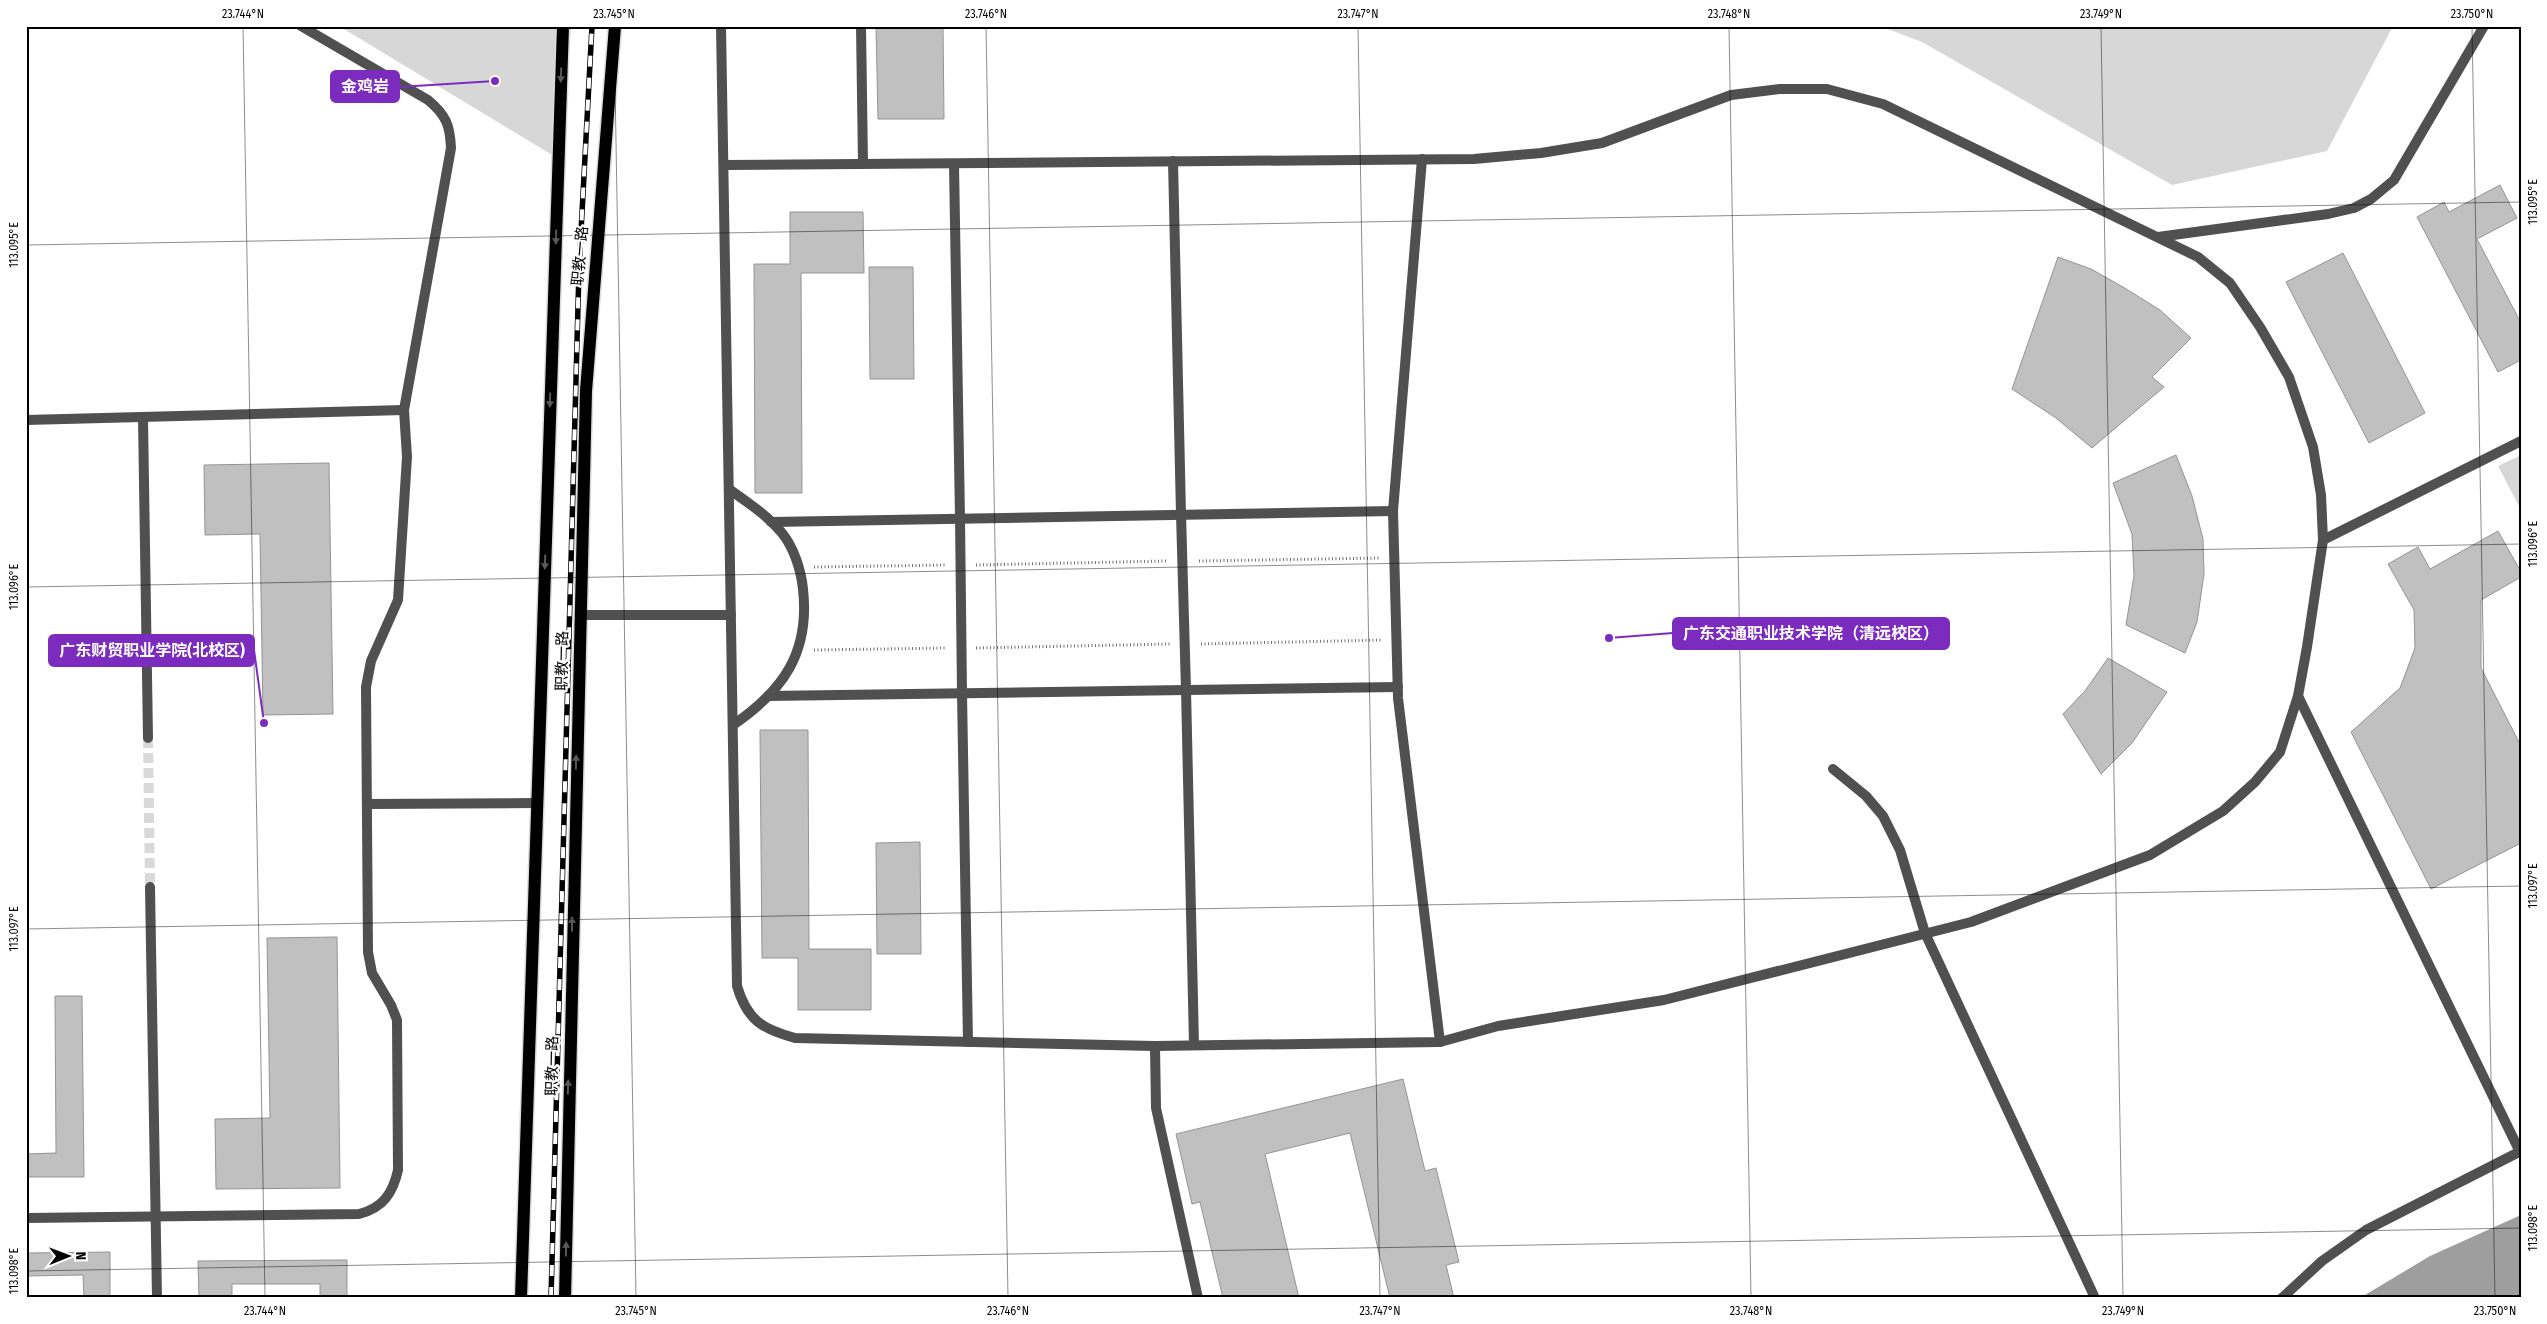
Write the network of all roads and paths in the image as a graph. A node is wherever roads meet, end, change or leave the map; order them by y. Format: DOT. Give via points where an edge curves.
graph roads {
  1 [pos="300,26"];
  2 [pos="563,26"];
  3 [pos="615,26"];
  4 [pos="721,26"];
  5 [pos="861,26"];
  6 [pos="2484,26"];
  7 [pos="1422,160"];
  8 [pos="1173,161"];
  9 [pos="863,164"];
  10 [pos="954,164"];
  11 [pos="724,165"];
  12 [pos="2158,237"];
  13 [pos="404,410"];
  14 [pos="143,418"];
  15 [pos="26,420"];
  16 [pos="2521,441"];
  17 [pos="729,489"];
  18 [pos="1394,511"];
  19 [pos="1181,514"];
  20 [pos="960,518"];
  21 [pos="771,522"];
  22 [pos="2323,540"];
  23 [pos="1395,558"];
  24 [pos="1182,561"];
  25 [pos="960,565"];
  26 [pos="798,568"];
  27 [pos="731,615"];
  28 [pos="580,616"];
  29 [pos="1396,640"];
  30 [pos="1184,644"];
  31 [pos="962,648"];
  32 [pos="798,651"];
  33 [pos="1398,687"];
  34 [pos="1186,690"];
  35 [pos="962,693"];
  36 [pos="768,696"];
  37 [pos="2298,696"];
  38 [pos="733,725"];
  39 [pos="148,738"];
  40 [pos="1833,769"];
  41 [pos="537,803"];
  42 [pos="367,804"];
  43 [pos="150,887"];
  44 [pos="1925,933"];
  45 [pos="968,1042"];
  46 [pos="1440,1042"];
  47 [pos="1194,1045"];
  48 [pos="1155,1046"];
  49 [pos="2520,1152"];
  50 [pos="156,1216"];
  51 [pos="26,1218"];
  52 [pos="157,1298"];
  53 [pos="521,1298"];
  54 [pos="565,1298"];
  55 [pos="1198,1298"];
  56 [pos="2095,1298"];
  57 [pos="2282,1298"];
  1 -- 13 [label="street" via="428,100 442,112 450,132 451,148"];
  2 -- 41 [label="main road, 职教一路, one-way"];
  3 -- 28 [label="main road, 职教一路" via="586,391"];
  4 -- 11 [label="street"];
  5 -- 9 [label="street"];
  6 -- 12 [label="street" via="2394,180 2371,199 2354,208 2328,214"];
  7 -- 8 [label="street"];
  7 -- 12 [label="street" via="1541,153 1602,143 1732,94 1826,89 1883,104"];
  7 -- 18 [label="street"];
  8 -- 10 [label="street"];
  8 -- 19 [label="street"];
  9 -- 10 [label="street"];
  9 -- 11 [label="street"];
  10 -- 20 [label="street"];
  11 -- 17 [label="street"];
  12 -- 22 [label="street" via="2198,257 2230,283 2289,377 2312,447 2321,495"];
  13 -- 14 [label="street"];
  13 -- 42 [label="street" via="407,457 398,600 372,661 366,687"];
  14 -- 15 [label="street"];
  14 -- 39 [label="street"];
  16 -- 22 [label="street"];
  17 -- 21 [label="street"];
  17 -- 27 [label="street"];
  18 -- 19 [label="street"];
  18 -- 23 [label="street"];
  19 -- 20 [label="street"];
  19 -- 24 [label="street"];
  20 -- 21 [label="street"];
  20 -- 25 [label="street"];
  21 -- 26 [label="street" via="782,533"];
  22 -- 37 [label="street"];
  23 -- 24 [label="path"];
  23 -- 29 [label="street"];
  24 -- 25 [label="path"];
  24 -- 30 [label="street"];
  25 -- 26 [label="path"];
  25 -- 31 [label="street"];
  26 -- 32 [label="street" via="805,607 804,632"];
  27 -- 28 [label="street"];
  27 -- 38 [label="street"];
  54 -- 28 [label="main road, 职教一路, one-way"];
  29 -- 30 [label="path"];
  29 -- 33 [label="street"];
  30 -- 31 [label="path"];
  30 -- 34 [label="street"];
  31 -- 32 [label="path"];
  31 -- 35 [label="street"];
  32 -- 36 [label="street" via="796,659"];
  33 -- 34 [label="street"];
  33 -- 46 [label="street"];
  34 -- 35 [label="street"];
  34 -- 47 [label="street"];
  35 -- 36 [label="street"];
  35 -- 45 [label="street"];
  36 -- 38 [label="street"];
  37 -- 44 [label="street" via="2280,752 2255,782 2223,811 2194,830 2150,855 1971,922"];
  37 -- 49 [label="street"];
  38 -- 45 [label="street" via="737,986 743,1006 757,1022 773,1032 795,1038"];
  40 -- 44 [label="street" via="1866,796 1883,816 1900,850"];
  41 -- 42 [label="street"];
  41 -- 53 [label="main road, 职教一路"];
  42 -- 50 [label="street" via="368,952 372,973 397,1020 399,1042 398,1170 394,1188 373,1210 359,1214"];
  43 -- 50 [label="street"];
  44 -- 46 [label="street" via="1664,1000 1498,1026"];
  44 -- 56 [label="street"];
  45 -- 48 [label="street"];
  46 -- 47 [label="street"];
  47 -- 48 [label="street"];
  48 -- 55 [label="street" via="1156,1108"];
  49 -- 57 [label="street" via="2366,1230 2322,1261"];
  50 -- 51 [label="street"];
  50 -- 52 [label="street"];
}
